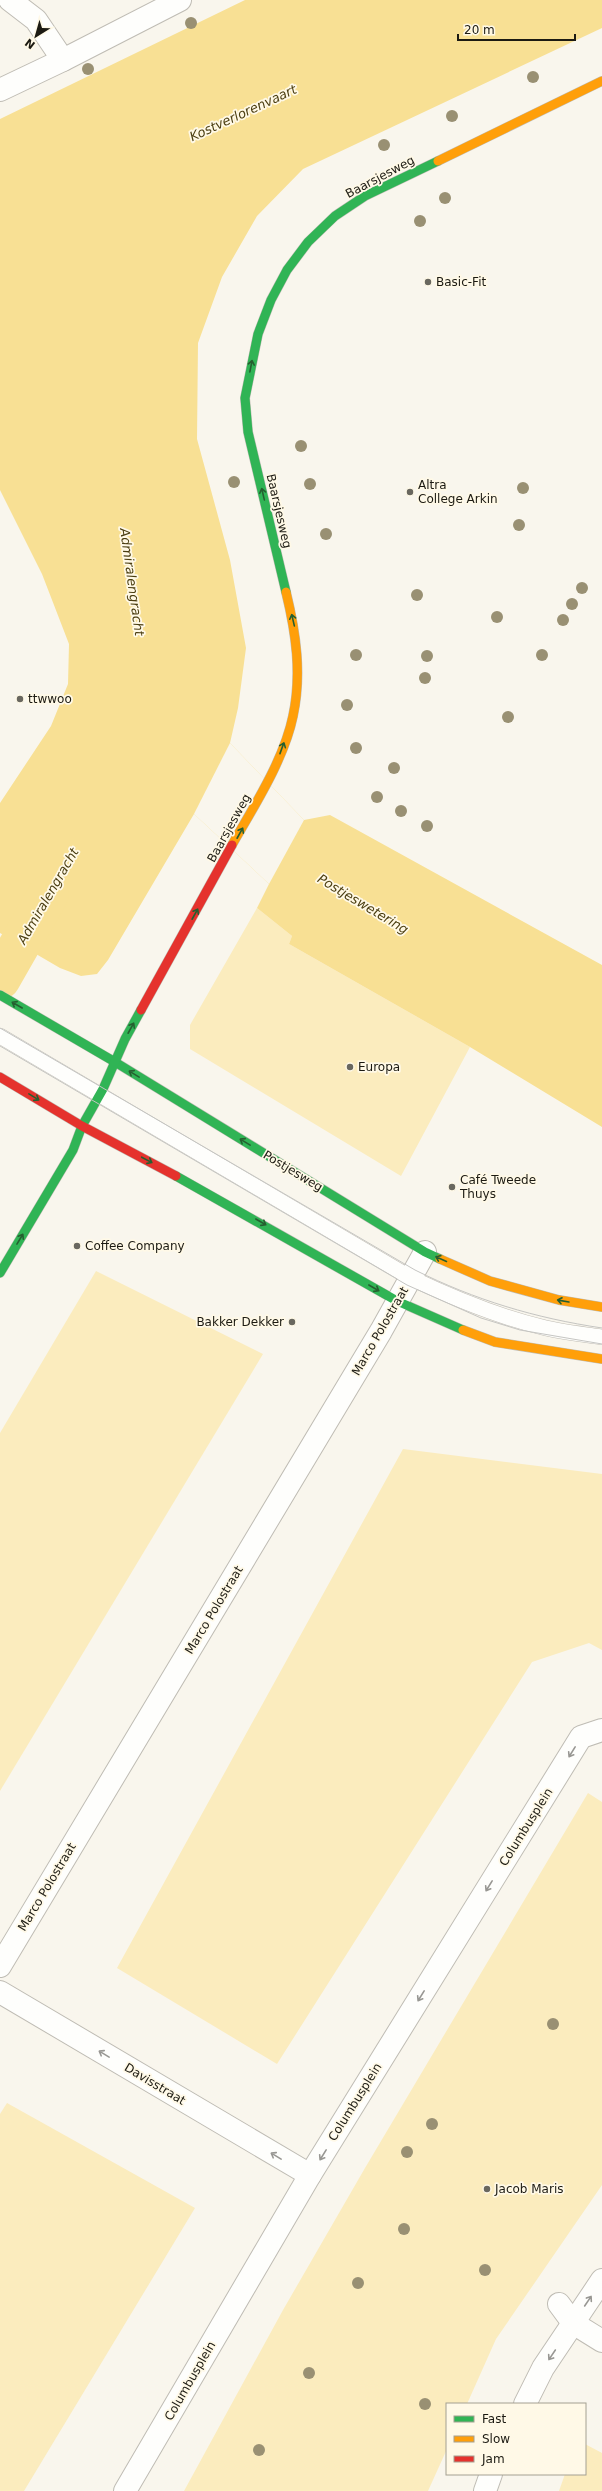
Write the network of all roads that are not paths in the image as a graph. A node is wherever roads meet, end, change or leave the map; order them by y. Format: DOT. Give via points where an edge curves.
graph roads {
  1 [pos="10,0"];
  2 [pos="180,0"];
  3 [pos="63,60"];
  4 [pos="602,81"];
  5 [pos="0,90"];
  6 [pos="0,995"];
  7 [pos="0,1036"];
  8 [pos="114,1062"];
  9 [pos="0,1077"];
  10 [pos="101,1092"];
  11 [pos="82,1126"];
  12 [pos="425,1252"];
  13 [pos="0,1273"];
  14 [pos="411,1278"];
  15 [pos="397,1301"];
  16 [pos="602,1306"];
  17 [pos="602,1337"];
  18 [pos="602,1359"];
  19 [pos="602,1730"];
  20 [pos="0,1966"];
  21 [pos="0,1992"];
  22 [pos="310,2176"];
  23 [pos="602,2280"];
  24 [pos="558,2304"];
  25 [pos="573,2323"];
  26 [pos="602,2342"];
  27 [pos="526,2403"];
  28 [pos="491,2475"];
  29 [pos="125,2491"];
  30 [pos="485,2491"];
  1 -- 3 [label="street" via="36,20"];
  2 -- 3 [label="street"];
  3 -- 5 [label="street"];
  8 -- 4 [label="street, Baarsjesweg, one-way" via="267,783 293,717 298,679 295,628 248,432 245,398 258,334 271,300 287,270 308,242 335,216 365,196"];
  8 -- 6 [label="street, Postjesweg, one-way"];
  7 -- 10 [label="lane"];
  8 -- 10 [label="street, Baarsjesweg"];
  12 -- 8 [label="street, Postjesweg, one-way"];
  9 -- 11 [label="street, one-way"];
  10 -- 11 [label="street"];
  10 -- 14 [label="lane"];
  13 -- 11 [label="street, one-way" via="73,1150"];
  11 -- 15 [label="street, one-way" via="232,1206"];
  12 -- 14 [label="street, Marco Polostraat"];
  16 -- 12 [label="street, Postjesweg, one-way" via="559,1300 490,1281"];
  14 -- 15 [label="street, Marco Polostraat"];
  14 -- 17 [label="lane" via="456,1299 506,1317 543,1327"];
  15 -- 18 [label="street" via="444,1323 495,1342"];
  15 -- 20 [label="street, Marco Polostraat"];
  19 -- 22 [label="street, Columbusplein, one-way" via="581,1737"];
  22 -- 21 [label="street, Davisstraat, one-way"];
  22 -- 29 [label="street, Columbusplein"];
  25 -- 23 [label="street, one-way"];
  24 -- 25 [label="street"];
  25 -- 26 [label="street"];
  25 -- 27 [label="street, one-way"];
  28 -- 30 [label="street"];
}
